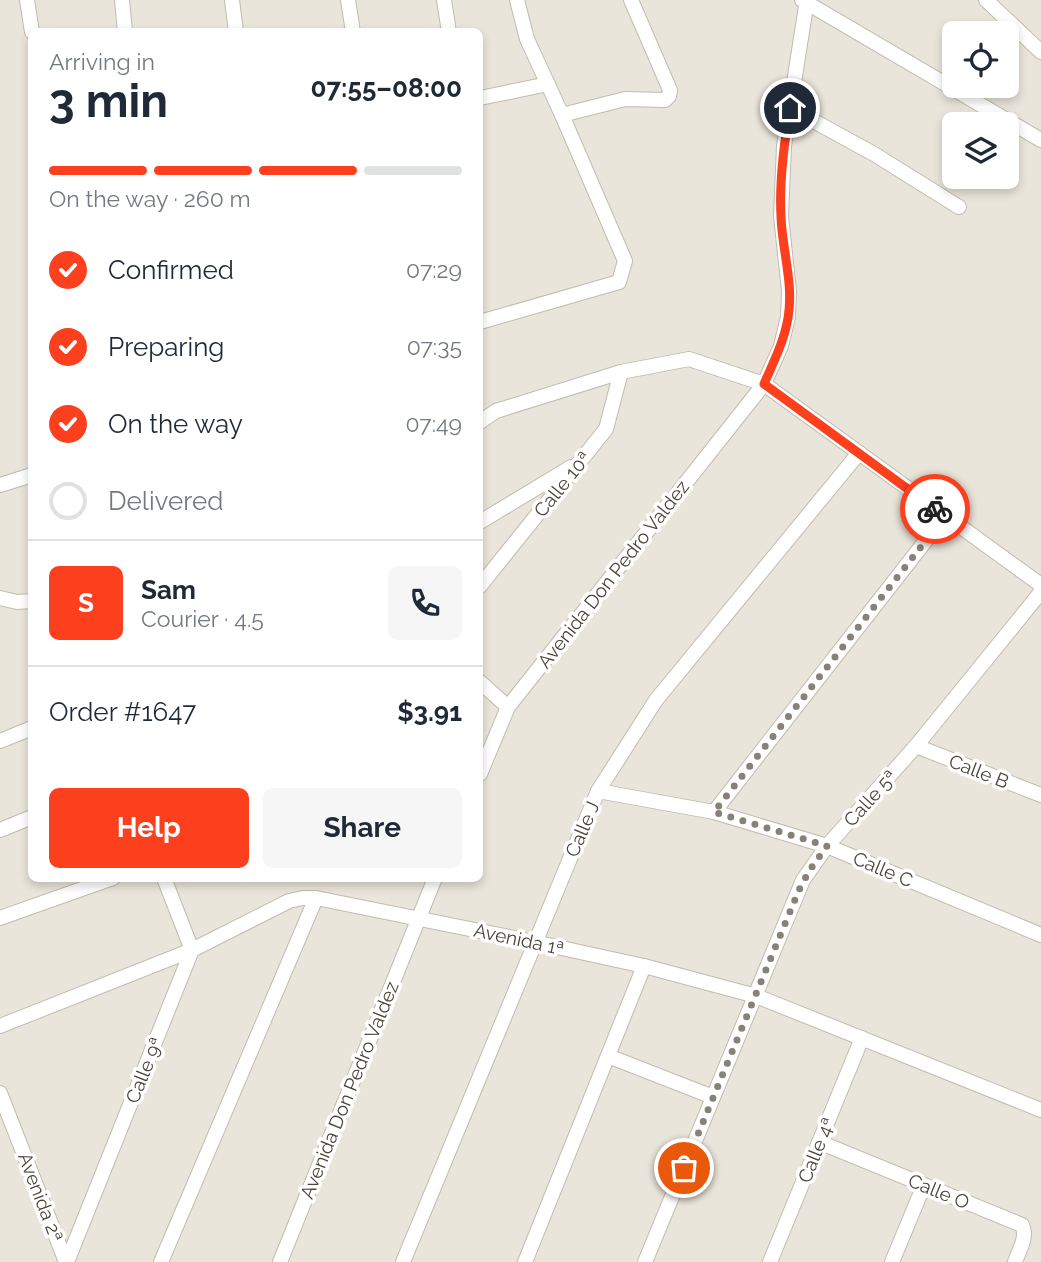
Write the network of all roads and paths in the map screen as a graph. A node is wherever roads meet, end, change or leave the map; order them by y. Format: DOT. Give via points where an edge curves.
graph roads {
  1 [pos="27,0"];
  2 [pos="122,0"];
  3 [pos="232,0"];
  4 [pos="348,0"];
  5 [pos="444,0"];
  6 [pos="517,0"];
  7 [pos="631,0"];
  8 [pos="805,0"];
  9 [pos="986,0"];
  10 [pos="31,28"];
  11 [pos="125,28"];
  12 [pos="236,28"];
  13 [pos="352,28"];
  14 [pos="448,28"];
  15 [pos="1041,52"];
  16 [pos="548,84"];
  17 [pos="483,96"];
  18 [pos="790,108"];
  19 [pos="562,115"];
  20 [pos="1041,140"];
  21 [pos="959,207"];
  22 [pos="483,320"];
  23 [pos="621,372"];
  24 [pos="764,384"];
  25 [pos="483,420"];
  26 [pos="859,453"];
  27 [pos="580,462"];
  28 [pos="28,476"];
  29 [pos="0,485"];
  30 [pos="945,516"];
  31 [pos="483,520"];
  32 [pos="483,582"];
  33 [pos="1041,585"];
  34 [pos="1041,592"];
  35 [pos="0,598"];
  36 [pos="28,601"];
  37 [pos="483,685"];
  38 [pos="508,707"];
  39 [pos="28,730"];
  40 [pos="0,741"];
  41 [pos="916,746"];
  42 [pos="483,767"];
  43 [pos="598,791"];
  44 [pos="1041,795"];
  45 [pos="714,812"];
  46 [pos="28,819"];
  47 [pos="0,830"];
  48 [pos="827,846"];
  49 [pos="102,882"];
  50 [pos="166,882"];
  51 [pos="433,882"];
  52 [pos="316,898"];
  53 [pos="0,918"];
  54 [pos="418,919"];
  55 [pos="1041,935"];
  56 [pos="534,942"];
  57 [pos="192,950"];
  58 [pos="643,966"];
  59 [pos="756,996"];
  60 [pos="0,1026"];
  61 [pos="862,1038"];
  62 [pos="608,1056"];
  63 [pos="0,1093"];
  64 [pos="713,1097"];
  65 [pos="1041,1110"];
  66 [pos="819,1142"];
  67 [pos="924,1185"];
  68 [pos="66,1262"];
  69 [pos="161,1262"];
  70 [pos="280,1262"];
  71 [pos="403,1262"];
  72 [pos="525,1262"];
  73 [pos="645,1262"];
  74 [pos="770,1262"];
  75 [pos="892,1262"];
  76 [pos="1014,1262"];
  1 -- 10 [label="street"];
  2 -- 11 [label="street"];
  3 -- 12 [label="street"];
  4 -- 13 [label="street"];
  5 -- 14 [label="street"];
  6 -- 16 [label="street" via="527,39"];
  7 -- 19 [label="street" via="670,96 665,100 625,99"];
  8 -- 18 [label="street, Avenida Don Pedro Valdez"];
  8 -- 20 [label="street"];
  9 -- 15 [label="street"];
  16 -- 17 [label="street"];
  16 -- 19 [label="street"];
  18 -- 21 [label="street"];
  18 -- 24 [label="street, Avenida Don Pedro Valdez" via="781,216 788,317"];
  19 -- 22 [label="street" via="625,261 619,282"];
  23 -- 24 [label="street" via="690,359"];
  23 -- 25 [label="street" via="496,411"];
  23 -- 27 [label="street, Calle 10ª" via="606,429"];
  24 -- 26 [label="street"];
  24 -- 38 [label="street, Avenida Don Pedro Valdez"];
  26 -- 30 [label="street"];
  26 -- 43 [label="street, Calle J" via="656,700"];
  27 -- 31 [label="street"];
  27 -- 32 [label="street, Calle 10ª"];
  28 -- 29 [label="street"];
  30 -- 33 [label="street"];
  30 -- 45 [label="street"];
  34 -- 41 [label="street, Calle 5ª"];
  35 -- 36 [label="street"];
  37 -- 38 [label="street"];
  38 -- 42 [label="street, Avenida Don Pedro Valdez"];
  39 -- 40 [label="street"];
  41 -- 44 [label="street, Calle B"];
  41 -- 48 [label="street, Calle 5ª"];
  43 -- 45 [label="street, Calle C"];
  43 -- 56 [label="street, Calle J"];
  45 -- 48 [label="street, Calle C"];
  46 -- 47 [label="street"];
  48 -- 55 [label="street, Calle C"];
  48 -- 59 [label="street, Calle 5ª" via="799,890"];
  49 -- 53 [label="street"];
  50 -- 57 [label="street"];
  51 -- 54 [label="street, Avenida Don Pedro Valdez"];
  52 -- 54 [label="street, Avenida 1ª"];
  52 -- 57 [label="street, Avenida 1ª" via="289,901"];
  52 -- 69 [label="street"];
  54 -- 56 [label="street, Avenida 1ª"];
  54 -- 70 [label="street, Avenida Don Pedro Valdez"];
  56 -- 58 [label="street, Avenida 1ª"];
  56 -- 71 [label="street, Calle J"];
  57 -- 60 [label="street, Avenida 1ª"];
  57 -- 68 [label="street, Calle 9ª"];
  58 -- 59 [label="street, Avenida 1ª"];
  58 -- 62 [label="street"];
  59 -- 61 [label="street, Avenida 1ª"];
  59 -- 64 [label="street, Calle 5ª"];
  61 -- 65 [label="street, Avenida 1ª"];
  61 -- 66 [label="street, Calle 4ª"];
  62 -- 64 [label="street"];
  62 -- 72 [label="street"];
  63 -- 68 [label="street, Avenida 2ª"];
  64 -- 73 [label="street, Calle 5ª"];
  66 -- 67 [label="street, Calle O"];
  66 -- 74 [label="street, Calle 4ª"];
  67 -- 75 [label="street"];
  67 -- 76 [label="street, Calle O" via="1022,1225 1025,1236"];
}
